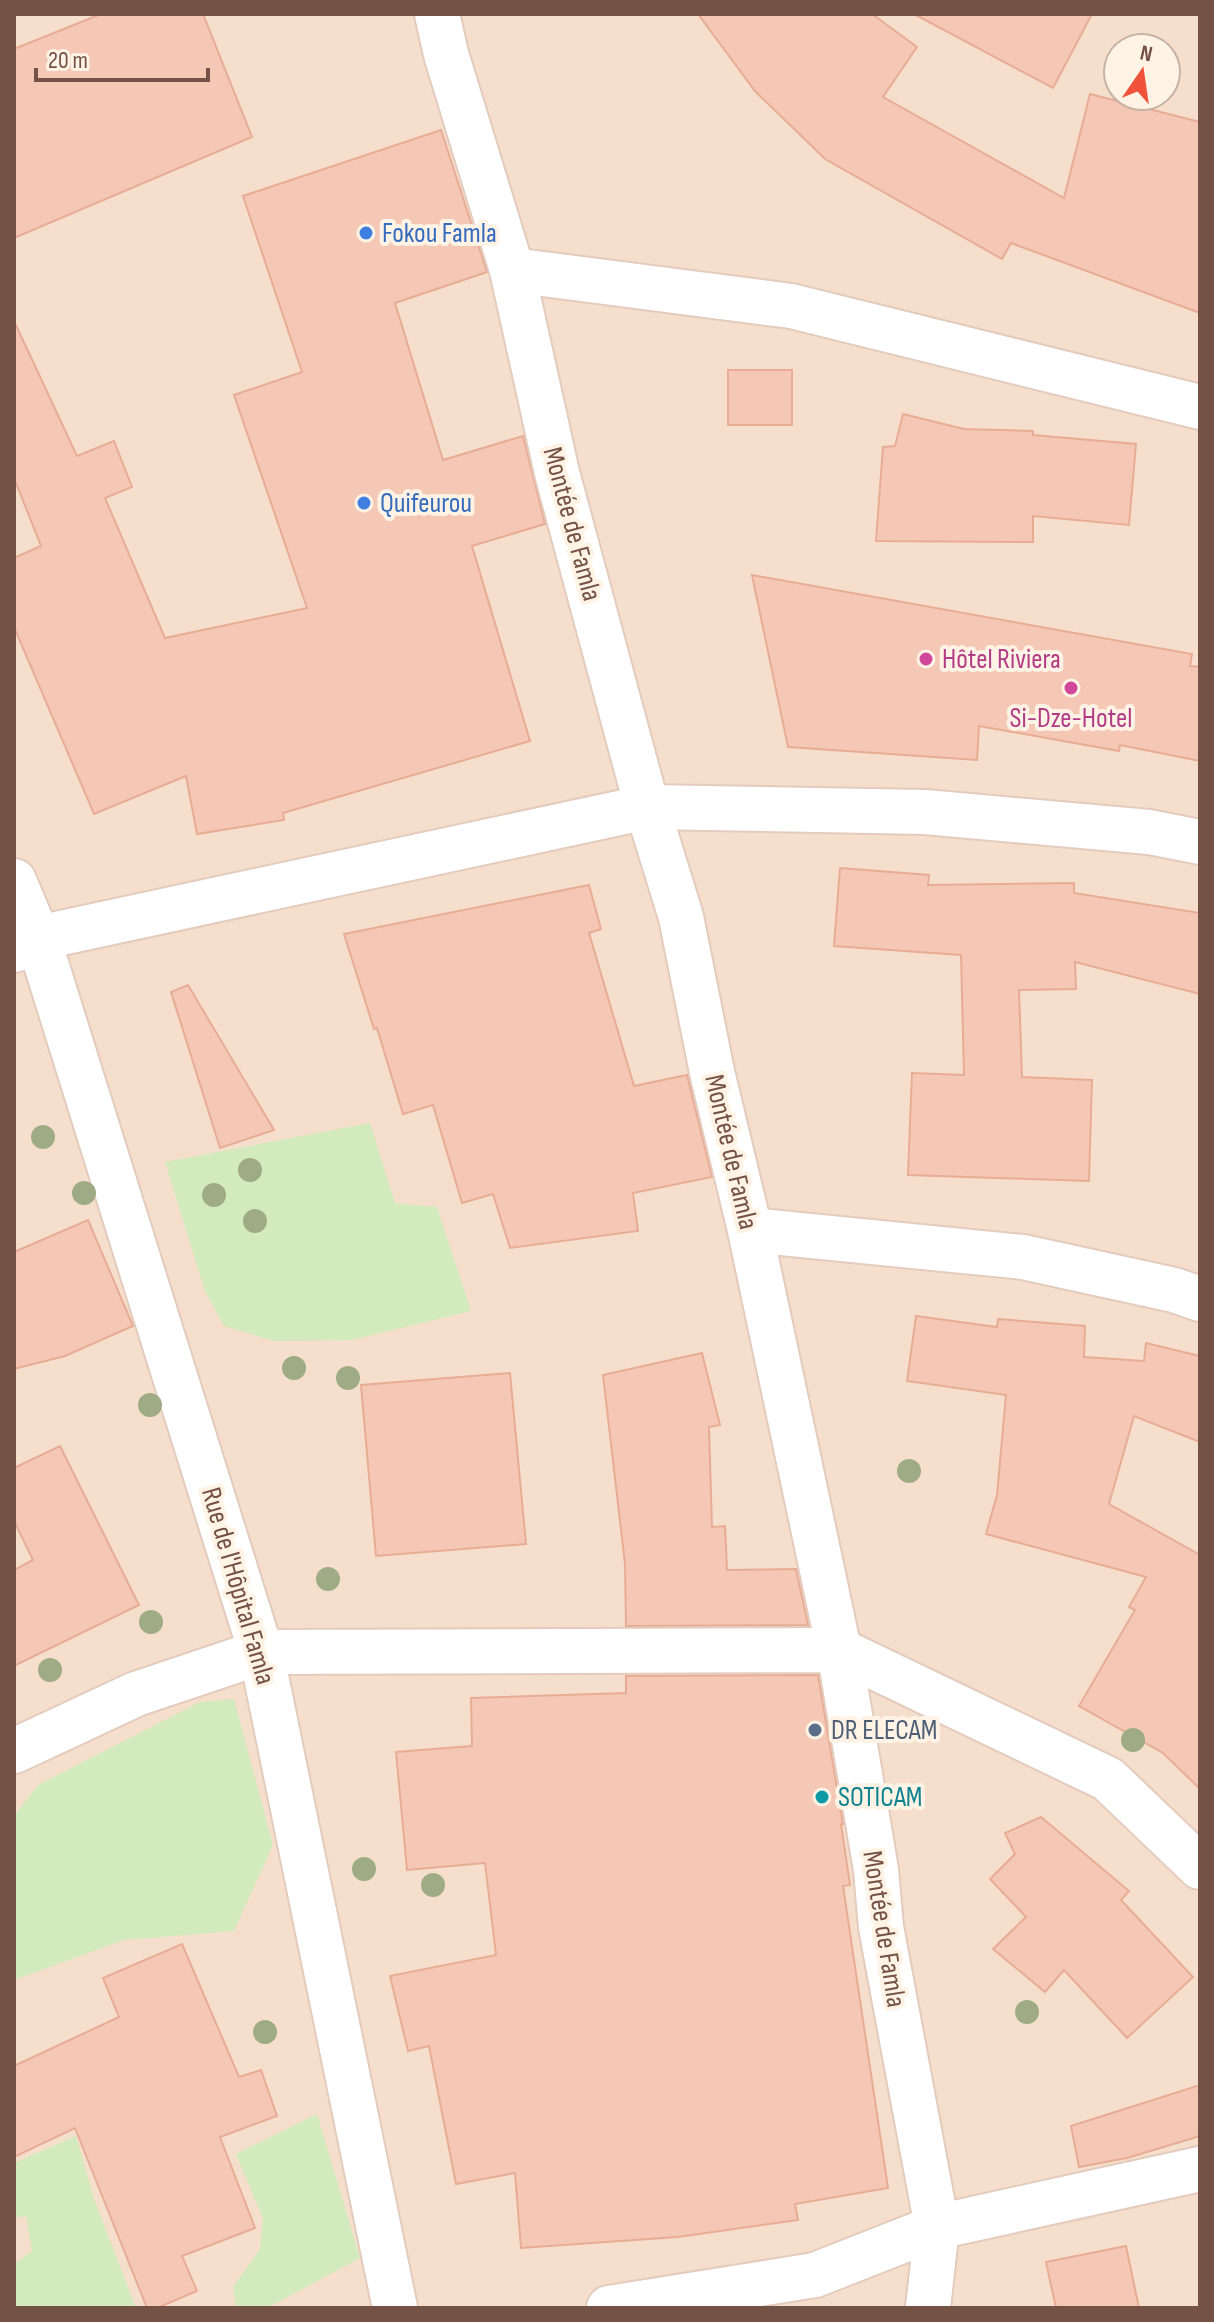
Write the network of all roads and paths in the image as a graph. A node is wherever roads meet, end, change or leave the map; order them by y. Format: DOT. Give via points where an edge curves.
graph roads {
  1 [pos="437,14"];
  2 [pos="512,270"];
  3 [pos="1200,407"];
  4 [pos="647,807"];
  5 [pos="1200,842"];
  6 [pos="14,881"];
  7 [pos="26,944"];
  8 [pos="750,1230"];
  9 [pos="1200,1299"];
  10 [pos="839,1650"];
  11 [pos="261,1652"];
  12 [pos="14,1751"];
  13 [pos="1200,1867"];
  14 [pos="1200,2169"];
  15 [pos="937,2227"];
  16 [pos="395,2308"];
  17 [pos="609,2308"];
  18 [pos="928,2308"];
  1 -- 2 [label="street, Montée de Famla"];
  2 -- 3 [label="street" via="791,306"];
  2 -- 4 [label="street, Montée de Famla" via="557,473"];
  4 -- 5 [label="street" via="925,812 1149,832"];
  4 -- 7 [label="street"];
  4 -- 8 [label="street, Montée de Famla" via="681,917"];
  6 -- 7 [label="street, Rue de l'Hôpital Famla"];
  7 -- 11 [label="street, Rue de l'Hôpital Famla"];
  8 -- 9 [label="street" via="1023,1257"];
  8 -- 10 [label="street, Montée de Famla"];
  10 -- 11 [label="street"];
  10 -- 13 [label="street" via="1108,1779"];
  10 -- 15 [label="street, Montée de Famla" via="881,1927"];
  11 -- 12 [label="street" via="136,1694"];
  11 -- 16 [label="street, Rue de l'Hôpital Famla"];
  14 -- 15 [label="street"];
  15 -- 17 [label="street" via="815,2275"];
  15 -- 18 [label="street, Montée de Famla"];
}
